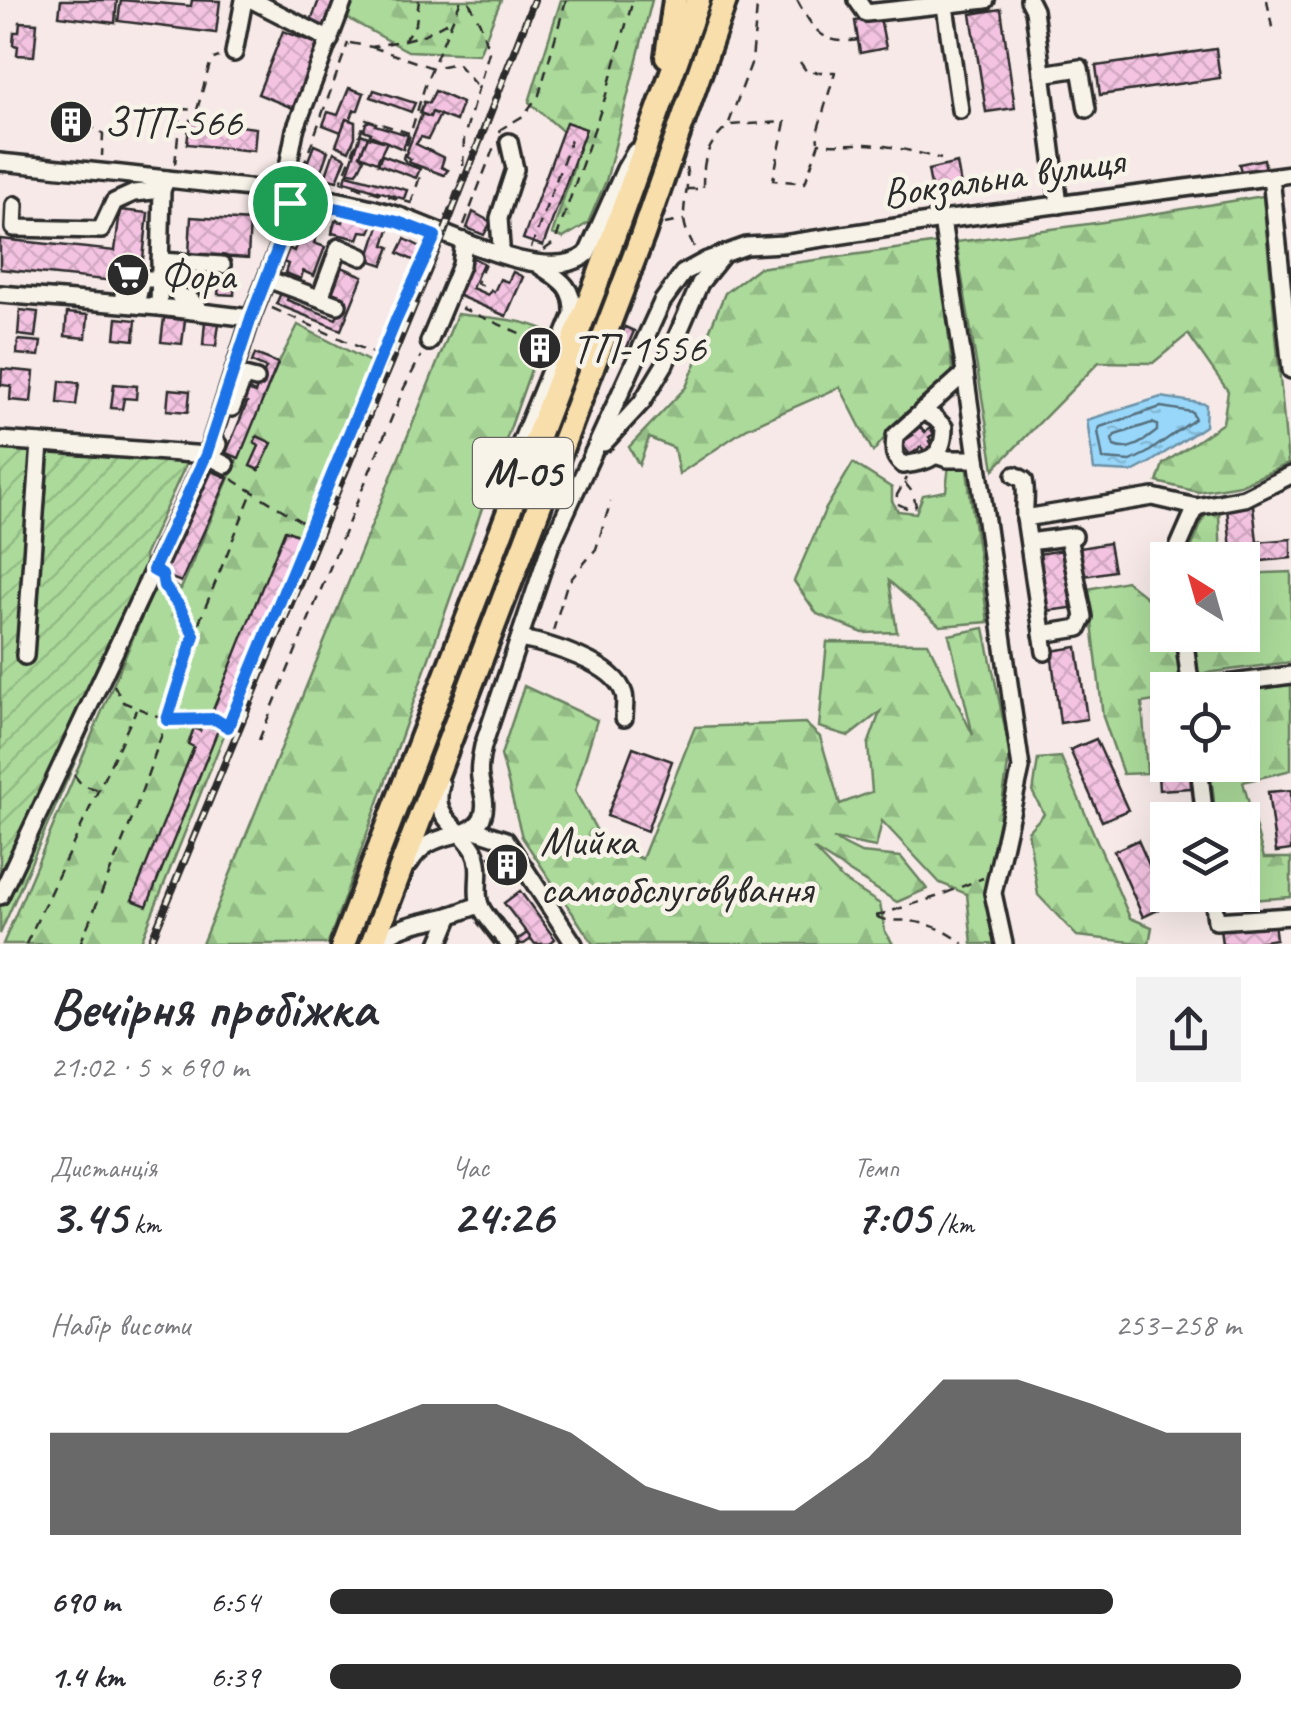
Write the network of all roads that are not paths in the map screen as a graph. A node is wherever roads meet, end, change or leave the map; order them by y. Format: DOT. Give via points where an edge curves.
graph roads {
  1 [pos="244,0"];
  2 [pos="252,0"];
  3 [pos="344,0"];
  4 [pos="676,0"];
  5 [pos="698,0"];
  6 [pos="726,0"];
  7 [pos="857,0"];
  8 [pos="986,0"];
  9 [pos="1029,0"];
  10 [pos="945,6"];
  11 [pos="330,40"];
  12 [pos="234,52"];
  13 [pos="1042,74"];
  14 [pos="1087,109"];
  15 [pos="960,110"];
  16 [pos="659,111"];
  17 [pos="508,142"];
  18 [pos="0,162"];
  19 [pos="1291,174"];
  20 [pos="1271,176"];
  21 [pos="165,184"];
  22 [pos="288,192"];
  23 [pos="15,204"];
  24 [pos="1059,204"];
  25 [pos="942,220"];
  26 [pos="461,238"];
  27 [pos="725,252"];
  28 [pos="493,255"];
  29 [pos="362,257"];
  30 [pos="160,261"];
  31 [pos="535,261"];
  32 [pos="222,265"];
  33 [pos="267,278"];
  34 [pos="160,279"];
  35 [pos="672,286"];
  36 [pos="0,294"];
  37 [pos="178,296"];
  38 [pos="118,297"];
  39 [pos="320,298"];
  40 [pos="694,299"];
  41 [pos="338,305"];
  42 [pos="159,307"];
  43 [pos="201,311"];
  44 [pos="251,318"];
  45 [pos="429,342"];
  46 [pos="642,348"];
  47 [pos="664,364"];
  48 [pos="1291,370"];
  49 [pos="965,373"];
  50 [pos="922,411"];
  51 [pos="0,440"];
  52 [pos="40,442"];
  53 [pos="210,452"];
  54 [pos="594,454"];
  55 [pos="935,455"];
  56 [pos="978,460"];
  57 [pos="226,464"];
  58 [pos="1015,475"];
  59 [pos="1291,476"];
  60 [pos="1196,507"];
  61 [pos="1025,518"];
  62 [pos="1029,542"];
  63 [pos="1181,542"];
  64 [pos="490,556"];
  65 [pos="1042,634"];
  66 [pos="520,638"];
  67 [pos="1045,652"];
  68 [pos="25,656"];
  69 [pos="1291,676"];
  70 [pos="1260,680"];
  71 [pos="624,718"];
  72 [pos="455,727"];
  73 [pos="466,831"];
  74 [pos="0,896"];
  75 [pos="480,904"];
  76 [pos="1215,912"];
  77 [pos="451,915"];
  78 [pos="1291,916"];
  79 [pos="376,940"];
  80 [pos="343,944"];
  81 [pos="439,944"];
  82 [pos="508,944"];
  83 [pos="574,944"];
  84 [pos="1004,944"];
  1 -- 12 [label="street"];
  2 -- 11 [label="street"];
  3 -- 11 [label="street"];
  4 -- 16 [label="highway"];
  5 -- 16 [label="highway, М-05"];
  6 -- 72 [label="highway, М-05"];
  7 -- 10 [label="street" via="866,13"];
  8 -- 10 [label="street"];
  9 -- 13 [label="street"];
  10 -- 15 [label="street"];
  11 -- 22 [label="street" via="294,130"];
  13 -- 14 [label="street" via="1080,68"];
  13 -- 24 [label="street"];
  16 -- 31 [label="street" via="587,254 558,266"];
  16 -- 64 [label="highway, М-05"];
  17 -- 28 [label="street" via="515,169 498,218 502,246"];
  18 -- 21 [label="street"];
  19 -- 20 [label="street, Вокзальна вулиця"];
  20 -- 24 [label="street, Вокзальна вулиця"];
  20 -- 48 [label="street"];
  21 -- 22 [label="street"];
  21 -- 23 [label="street" via="114,202 101,230 14,228"];
  21 -- 30 [label="street"];
  22 -- 26 [label="street" via="395,214"];
  22 -- 33 [label="street" via="288,222"];
  24 -- 25 [label="street, Вокзальна вулиця"];
  25 -- 27 [label="street, Вокзальна вулиця"];
  25 -- 49 [label="street"];
  26 -- 28 [label="street"];
  26 -- 45 [label="street" via="461,265"];
  27 -- 35 [label="street, Вокзальна вулиця" via="683,273"];
  27 -- 40 [label="street"];
  28 -- 31 [label="street"];
  29 -- 39 [label="street" via="338,247"];
  30 -- 32 [label="street"];
  30 -- 34 [label="street"];
  31 -- 64 [label="street" via="563,283 574,298 574,314 520,446"];
  33 -- 39 [label="street"];
  33 -- 44 [label="street"];
  34 -- 38 [label="street" via="142,279 138,296"];
  34 -- 42 [label="street"];
  35 -- 40 [label="street" via="687,289"];
  35 -- 46 [label="street"];
  36 -- 38 [label="street"];
  37 -- 43 [label="street"];
  38 -- 42 [label="street"];
  39 -- 41 [label="street"];
  40 -- 47 [label="street"];
  42 -- 43 [label="street"];
  43 -- 44 [label="street"];
  44 -- 53 [label="street" via="244,376"];
  46 -- 47 [label="street"];
  46 -- 54 [label="street"];
  47 -- 54 [label="street" via="642,402"];
  49 -- 50 [label="street"];
  49 -- 56 [label="street"];
  50 -- 55 [label="street" via="944,427"];
  50 -- 55 [label="street" via="895,436 893,452 903,465"];
  51 -- 52 [label="street"];
  52 -- 53 [label="street"];
  52 -- 68 [label="street"];
  53 -- 57 [label="street"];
  53 -- 74 [label="street"];
  54 -- 66 [label="street" via="550,547"];
  55 -- 56 [label="street"];
  56 -- 84 [label="street" via="1021,768 994,893"];
  58 -- 61 [label="street" via="1027,491"];
  59 -- 60 [label="street" via="1244,498"];
  60 -- 61 [label="street" via="1153,497"];
  60 -- 63 [label="street"];
  61 -- 62 [label="street"];
  62 -- 65 [label="street"];
  62 -- 65 [label="street" via="1071,536 1084,618 1079,628"];
  64 -- 80 [label="highway, М-05"];
  65 -- 67 [label="street"];
  66 -- 71 [label="street" via="580,657 613,676 624,694"];
  66 -- 73 [label="street" via="479,763 483,815"];
  69 -- 70 [label="street"];
  72 -- 73 [label="street" via="439,801 447,822"];
  72 -- 79 [label="highway, М-05"];
  73 -- 75 [label="street" via="480,865"];
  73 -- 79 [label="street" via="420,848"];
  73 -- 83 [label="street" via="506,840"];
  75 -- 77 [label="street"];
  75 -- 82 [label="street"];
  76 -- 78 [label="street" via="1216,921"];
  77 -- 79 [label="street"];
  77 -- 81 [label="street"];
}
